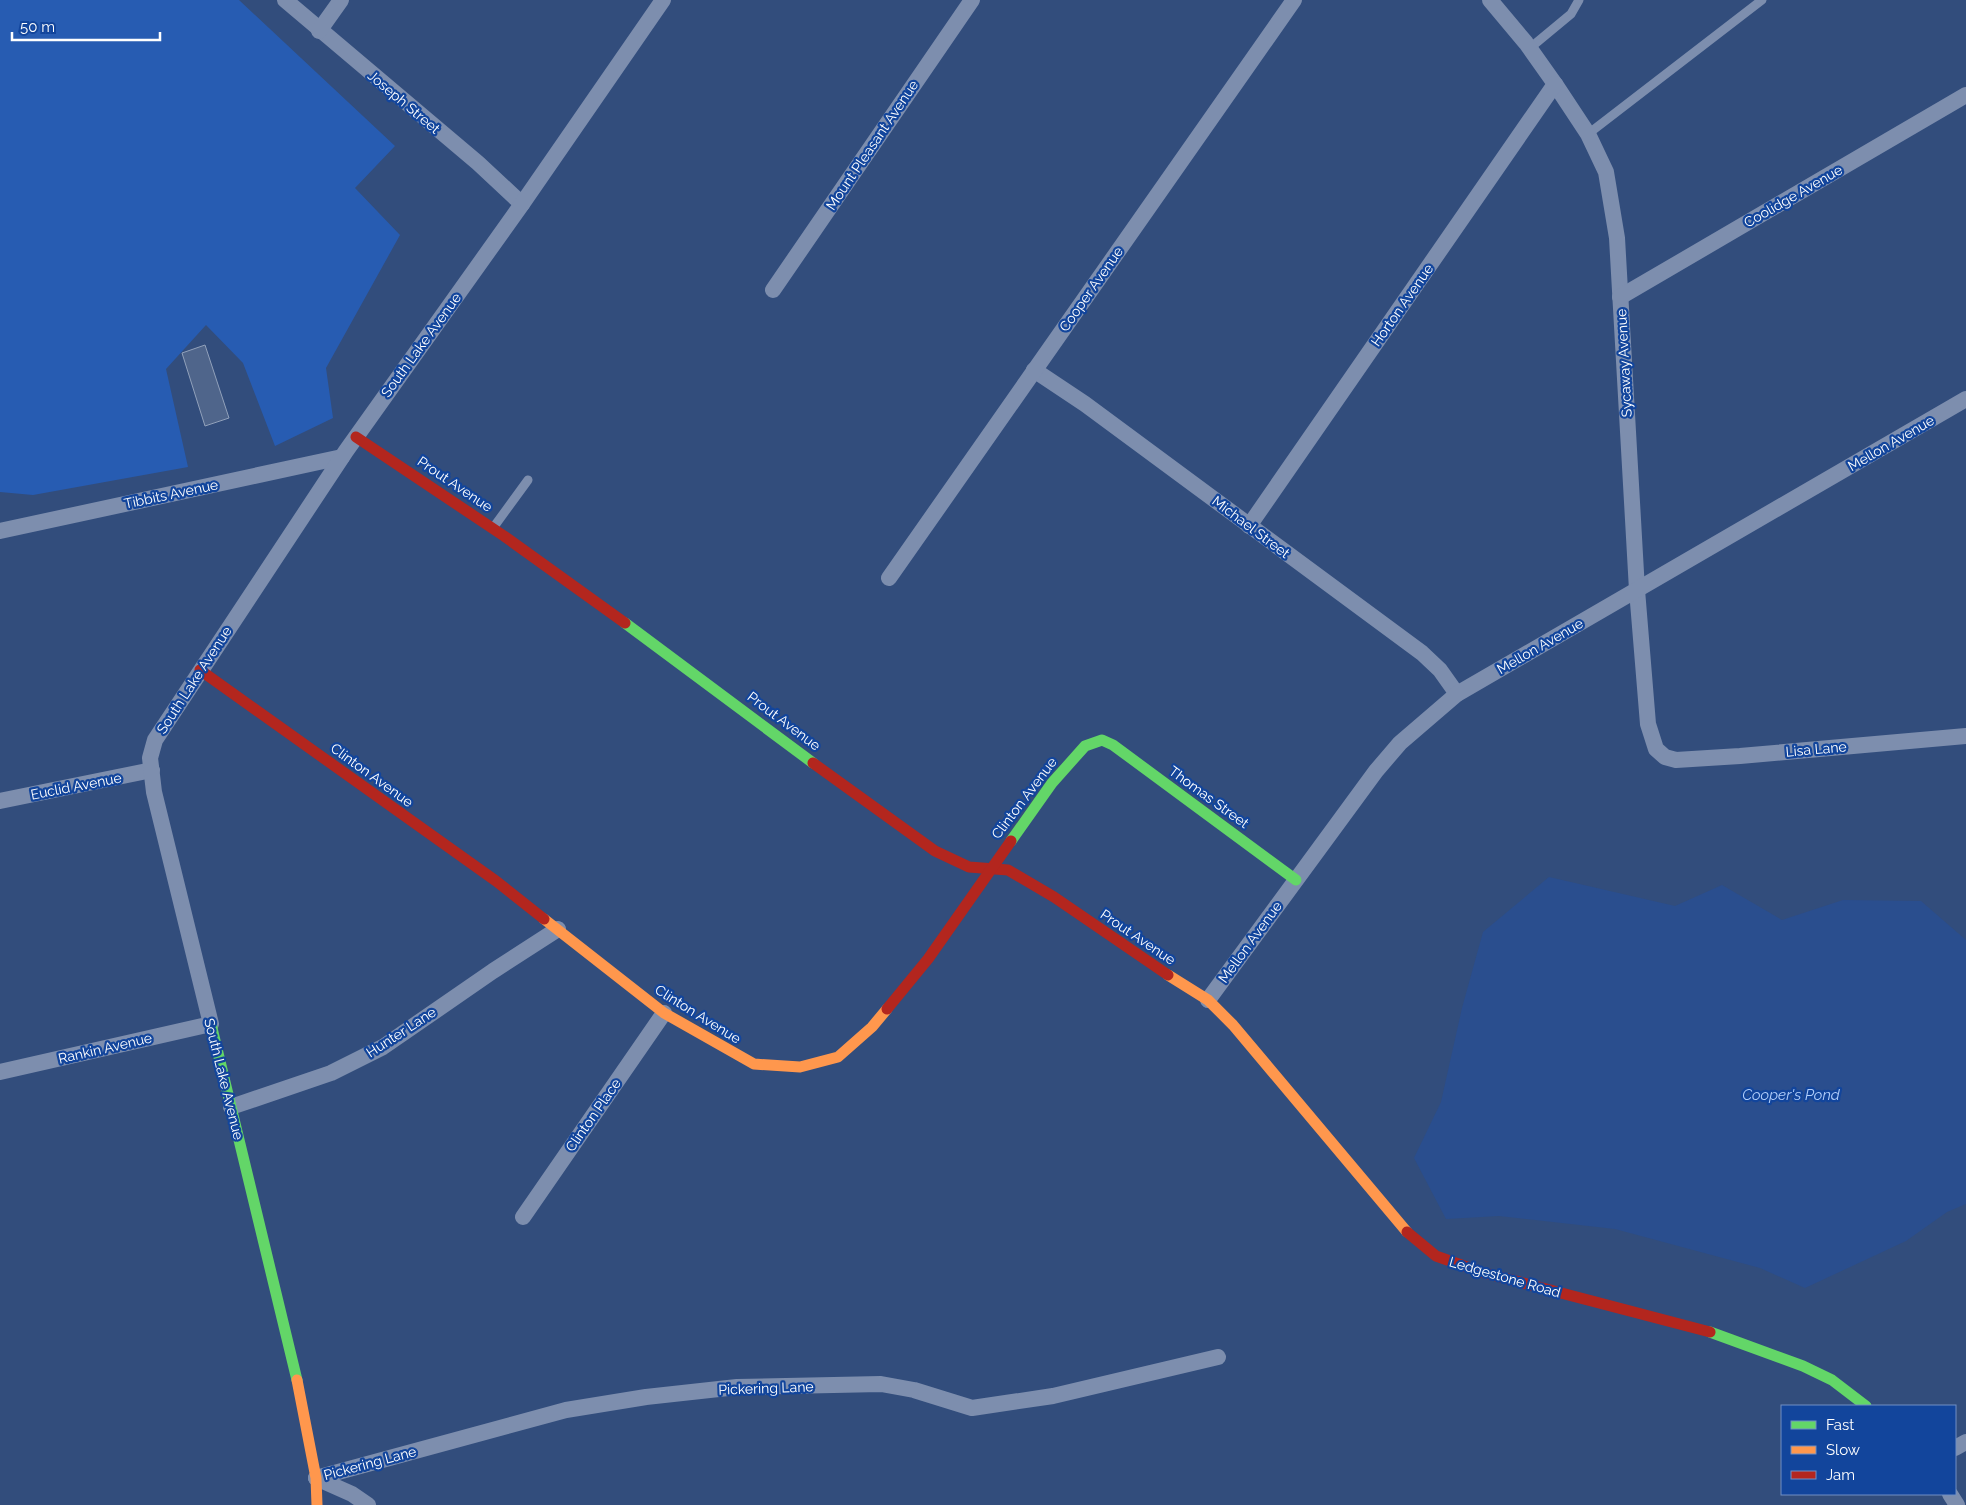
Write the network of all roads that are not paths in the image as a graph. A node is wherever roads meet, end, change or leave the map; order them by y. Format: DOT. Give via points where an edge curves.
graph roads {
  1 [pos="285,0"];
  2 [pos="342,0"];
  3 [pos="663,0"];
  4 [pos="972,0"];
  5 [pos="1294,0"];
  6 [pos="1490,0"];
  7 [pos="1579,0"];
  8 [pos="1762,0"];
  9 [pos="319,31"];
  10 [pos="1530,48"];
  11 [pos="1555,84"];
  12 [pos="1966,95"];
  13 [pos="1588,134"];
  14 [pos="522,204"];
  15 [pos="773,290"];
  16 [pos="1620,297"];
  17 [pos="1034,370"];
  18 [pos="1966,399"];
  19 [pos="356,437"];
  20 [pos="342,457"];
  21 [pos="528,480"];
  22 [pos="1249,526"];
  23 [pos="492,528"];
  24 [pos="0,531"];
  25 [pos="889,578"];
  26 [pos="1637,590"];
  27 [pos="200,670"];
  28 [pos="1457,694"];
  29 [pos="1966,736"];
  30 [pos="1102,740"];
  31 [pos="1665,757"];
  32 [pos="152,770"];
  33 [pos="0,801"];
  34 [pos="990,868"];
  35 [pos="1296,880"];
  36 [pos="558,929"];
  37 [pos="1208,1000"];
  38 [pos="664,1014"];
  39 [pos="210,1024"];
  40 [pos="0,1072"];
  41 [pos="231,1107"];
  42 [pos="523,1217"];
  43 [pos="1218,1356"];
  44 [pos="1865,1405"];
  45 [pos="316,1478"];
  46 [pos="317,1505"];
  47 [pos="368,1505"];
  1 -- 9 [label="street, Joseph Street"];
  2 -- 9 [label="street"];
  3 -- 14 [label="street, South Lake Avenue"];
  4 -- 15 [label="street, Mount Pleasant Avenue"];
  5 -- 17 [label="street, Cooper Avenue"];
  6 -- 10 [label="street, Sycaway Avenue"];
  7 -- 10 [label="lane" via="1571,14"];
  8 -- 13 [label="lane"];
  9 -- 14 [label="street, Joseph Street" via="478,163"];
  10 -- 11 [label="street, Sycaway Avenue"];
  11 -- 13 [label="street, Sycaway Avenue"];
  11 -- 22 [label="street, Horton Avenue"];
  12 -- 16 [label="street, Coolidge Avenue"];
  13 -- 16 [label="street, Sycaway Avenue" via="1606,172 1616,238"];
  14 -- 19 [label="street, South Lake Avenue"];
  16 -- 26 [label="street, Sycaway Avenue"];
  17 -- 22 [label="street, Michael Street"];
  17 -- 25 [label="street, Cooper Avenue"];
  18 -- 26 [label="street, Mellon Avenue"];
  19 -- 20 [label="street, South Lake Avenue"];
  19 -- 23 [label="street, Prout Avenue"];
  20 -- 24 [label="street, Tibbits Avenue"];
  20 -- 27 [label="street, South Lake Avenue"];
  21 -- 23 [label="lane"];
  22 -- 28 [label="street, Michael Street" via="1422,653 1440,670"];
  23 -- 34 [label="street, Prout Avenue" via="935,851 969,867"];
  26 -- 28 [label="street, Mellon Avenue"];
  26 -- 31 [label="street, Sycaway Avenue" via="1648,724 1656,749"];
  27 -- 32 [label="street, South Lake Avenue" via="154,740 150,758"];
  27 -- 36 [label="street, Clinton Avenue" via="496,881"];
  28 -- 35 [label="street, Mellon Avenue" via="1400,743"];
  29 -- 31 [label="street, Lisa Lane" via="1740,756 1676,760"];
  30 -- 34 [label="street, Clinton Avenue" via="1085,746 1052,783"];
  30 -- 35 [label="street, Thomas Street"];
  32 -- 33 [label="street, Euclid Avenue"];
  32 -- 39 [label="street, South Lake Avenue" via="154,792"];
  34 -- 37 [label="street, Prout Avenue" via="1008,870 1054,897"];
  34 -- 38 [label="street, Clinton Avenue" via="928,959 872,1027 838,1056 800,1067 754,1064"];
  35 -- 37 [label="street, Mellon Avenue"];
  36 -- 38 [label="street, Clinton Avenue"];
  36 -- 41 [label="street, Hunter Lane" via="383,1047 331,1073"];
  37 -- 44 [label="street, Ledgestone Road" via="1233,1025 1413,1239 1436,1256 1481,1272 1720,1335 1832,1380"];
  38 -- 42 [label="street, Clinton Place"];
  39 -- 40 [label="street, Rankin Avenue"];
  39 -- 41 [label="street, South Lake Avenue"];
  41 -- 45 [label="street, South Lake Avenue" via="297,1381"];
  43 -- 45 [label="street, Pickering Lane" via="1053,1396 972,1408 914,1390 881,1384 737,1387 646,1397 566,1410"];
  45 -- 46 [label="street, South Lake Avenue"];
  45 -- 47 [label="street"];
}
